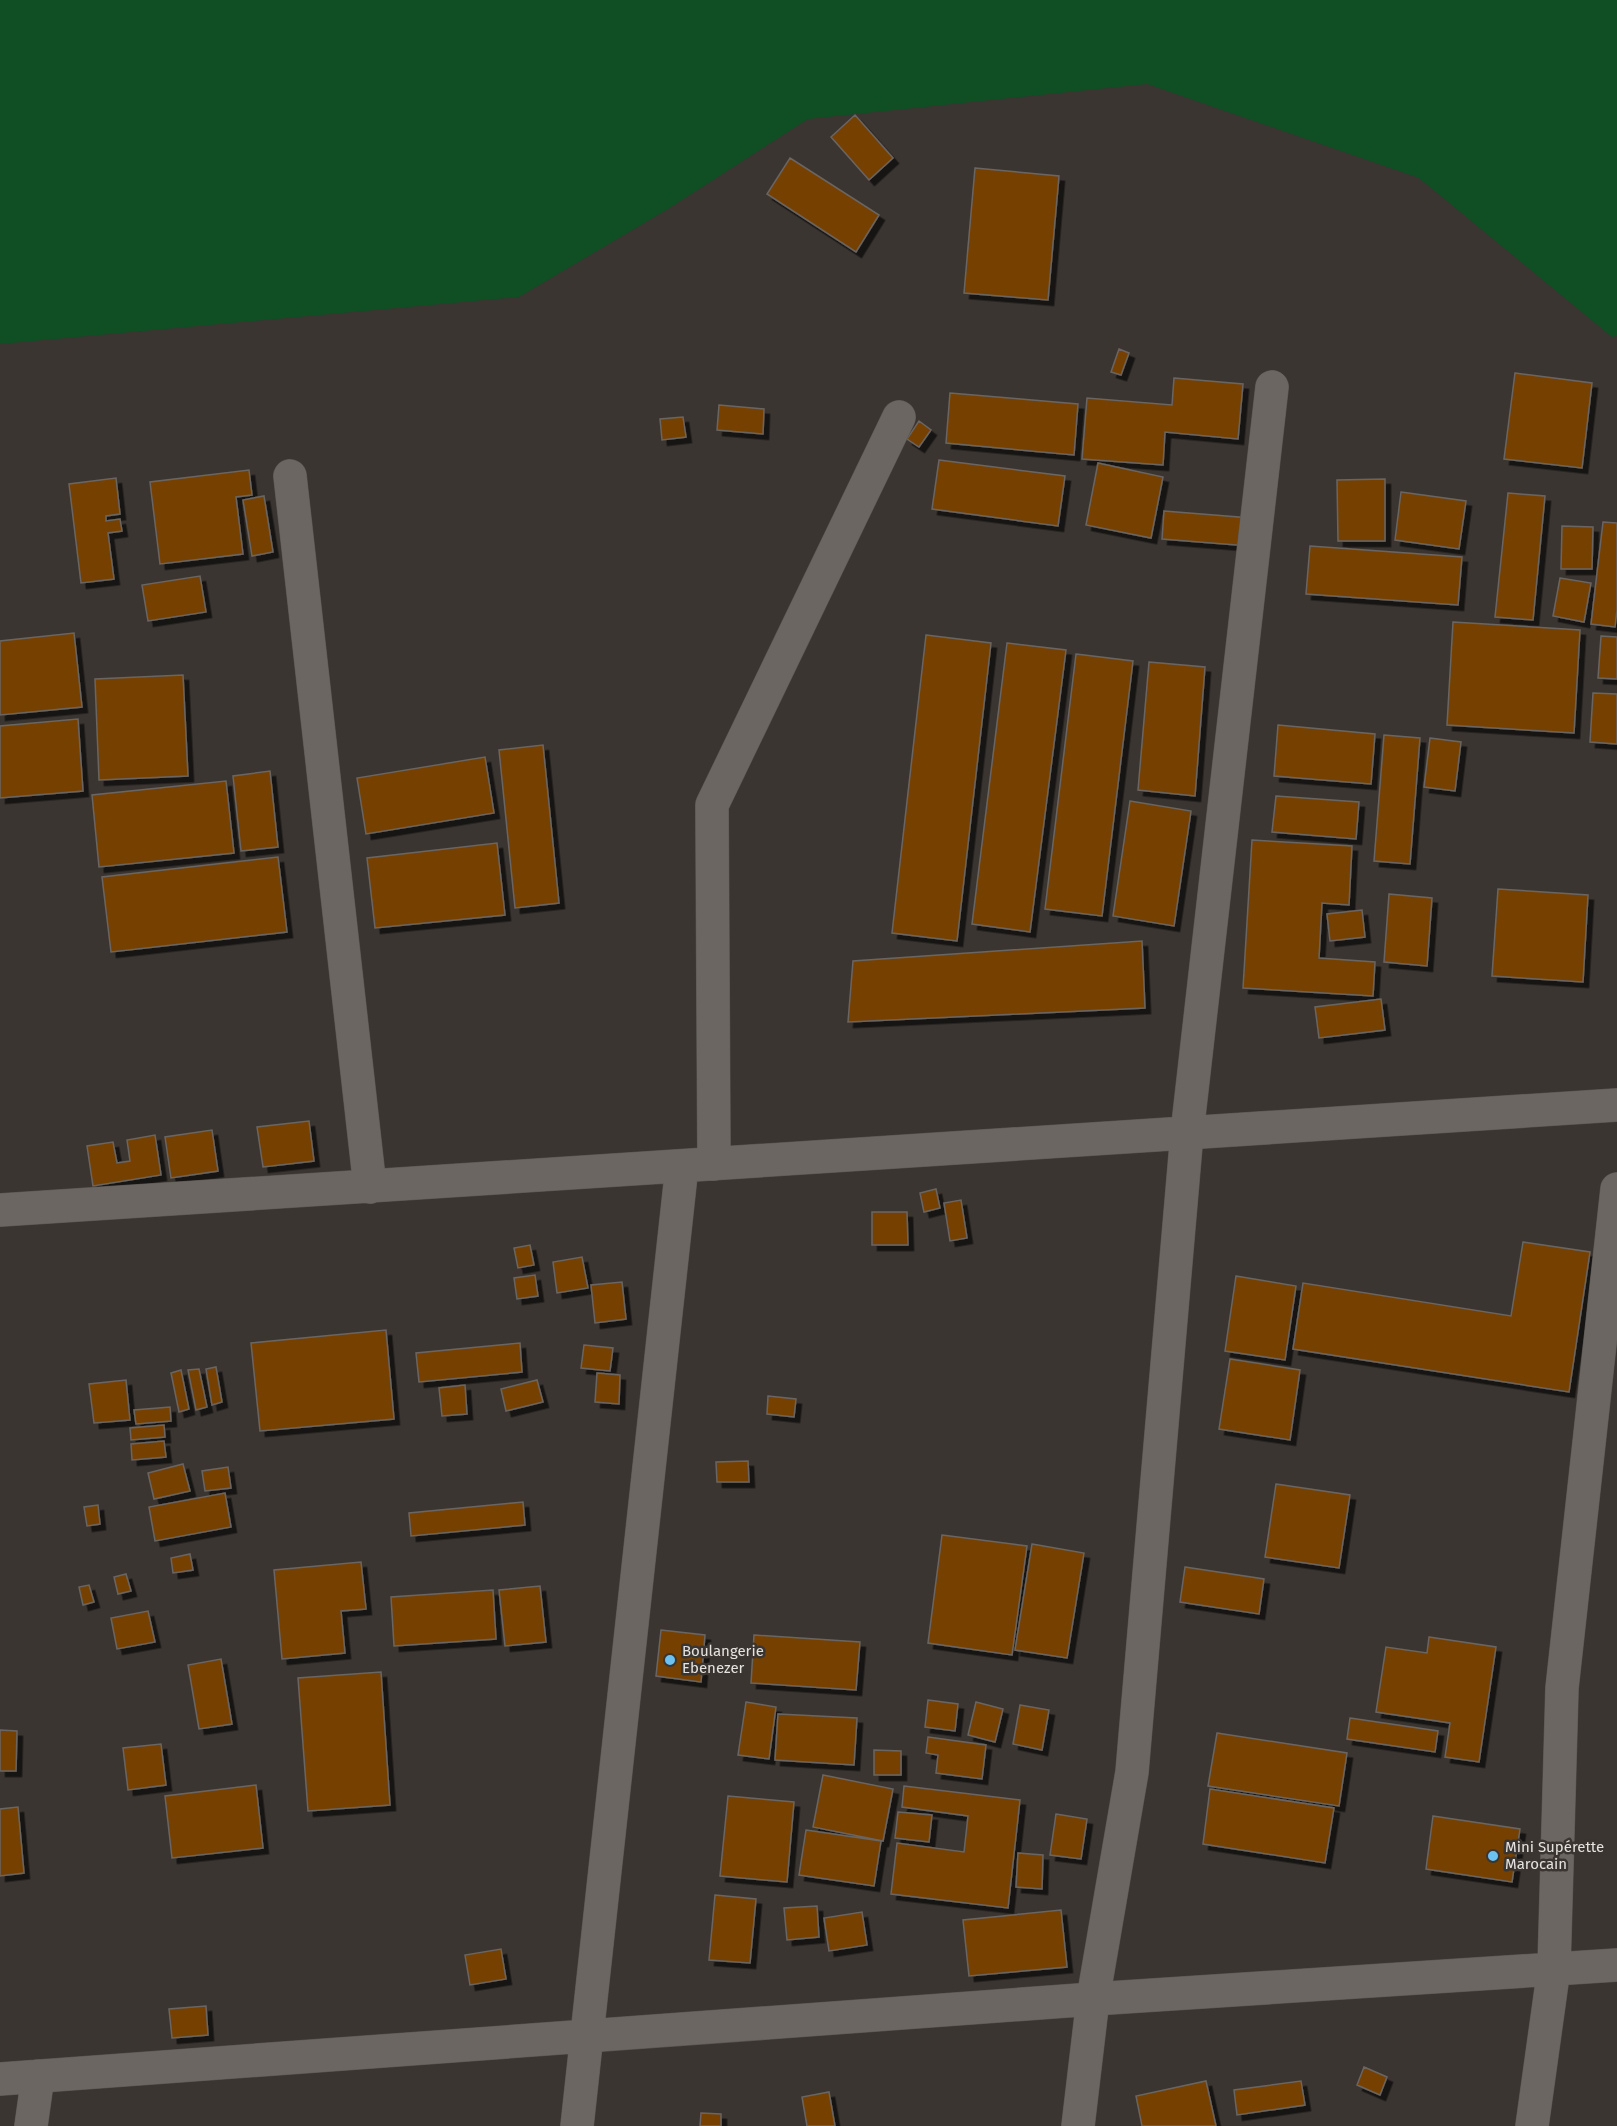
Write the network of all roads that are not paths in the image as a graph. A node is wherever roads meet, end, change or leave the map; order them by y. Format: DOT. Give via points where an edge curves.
graph roads {
  1 [pos="1272,387"];
  2 [pos="899,417"];
  3 [pos="290,476"];
  4 [pos="1617,1105"];
  5 [pos="1187,1133"];
  6 [pos="714,1164"];
  7 [pos="682,1166"];
  8 [pos="370,1186"];
  9 [pos="1617,1189"];
  10 [pos="0,1210"];
  11 [pos="1617,1965"];
  12 [pos="1554,1968"];
  13 [pos="1093,1999"];
  14 [pos="586,2035"];
  15 [pos="38,2076"];
  16 [pos="0,2079"];
  17 [pos="31,2126"];
  18 [pos="577,2126"];
  19 [pos="1078,2126"];
  20 [pos="1532,2126"];
  1 -- 5 [label="street"];
  2 -- 6 [label="street" via="712,805"];
  3 -- 8 [label="street"];
  4 -- 5 [label="street"];
  5 -- 6 [label="street"];
  5 -- 13 [label="street" via="1132,1772"];
  6 -- 7 [label="street"];
  7 -- 8 [label="street"];
  7 -- 14 [label="street"];
  8 -- 10 [label="street"];
  9 -- 12 [label="street" via="1562,1688"];
  11 -- 12 [label="street"];
  12 -- 13 [label="street"];
  12 -- 20 [label="street"];
  13 -- 14 [label="street"];
  13 -- 19 [label="street"];
  14 -- 15 [label="street"];
  14 -- 18 [label="street"];
  15 -- 16 [label="street"];
  15 -- 17 [label="street"];
}
